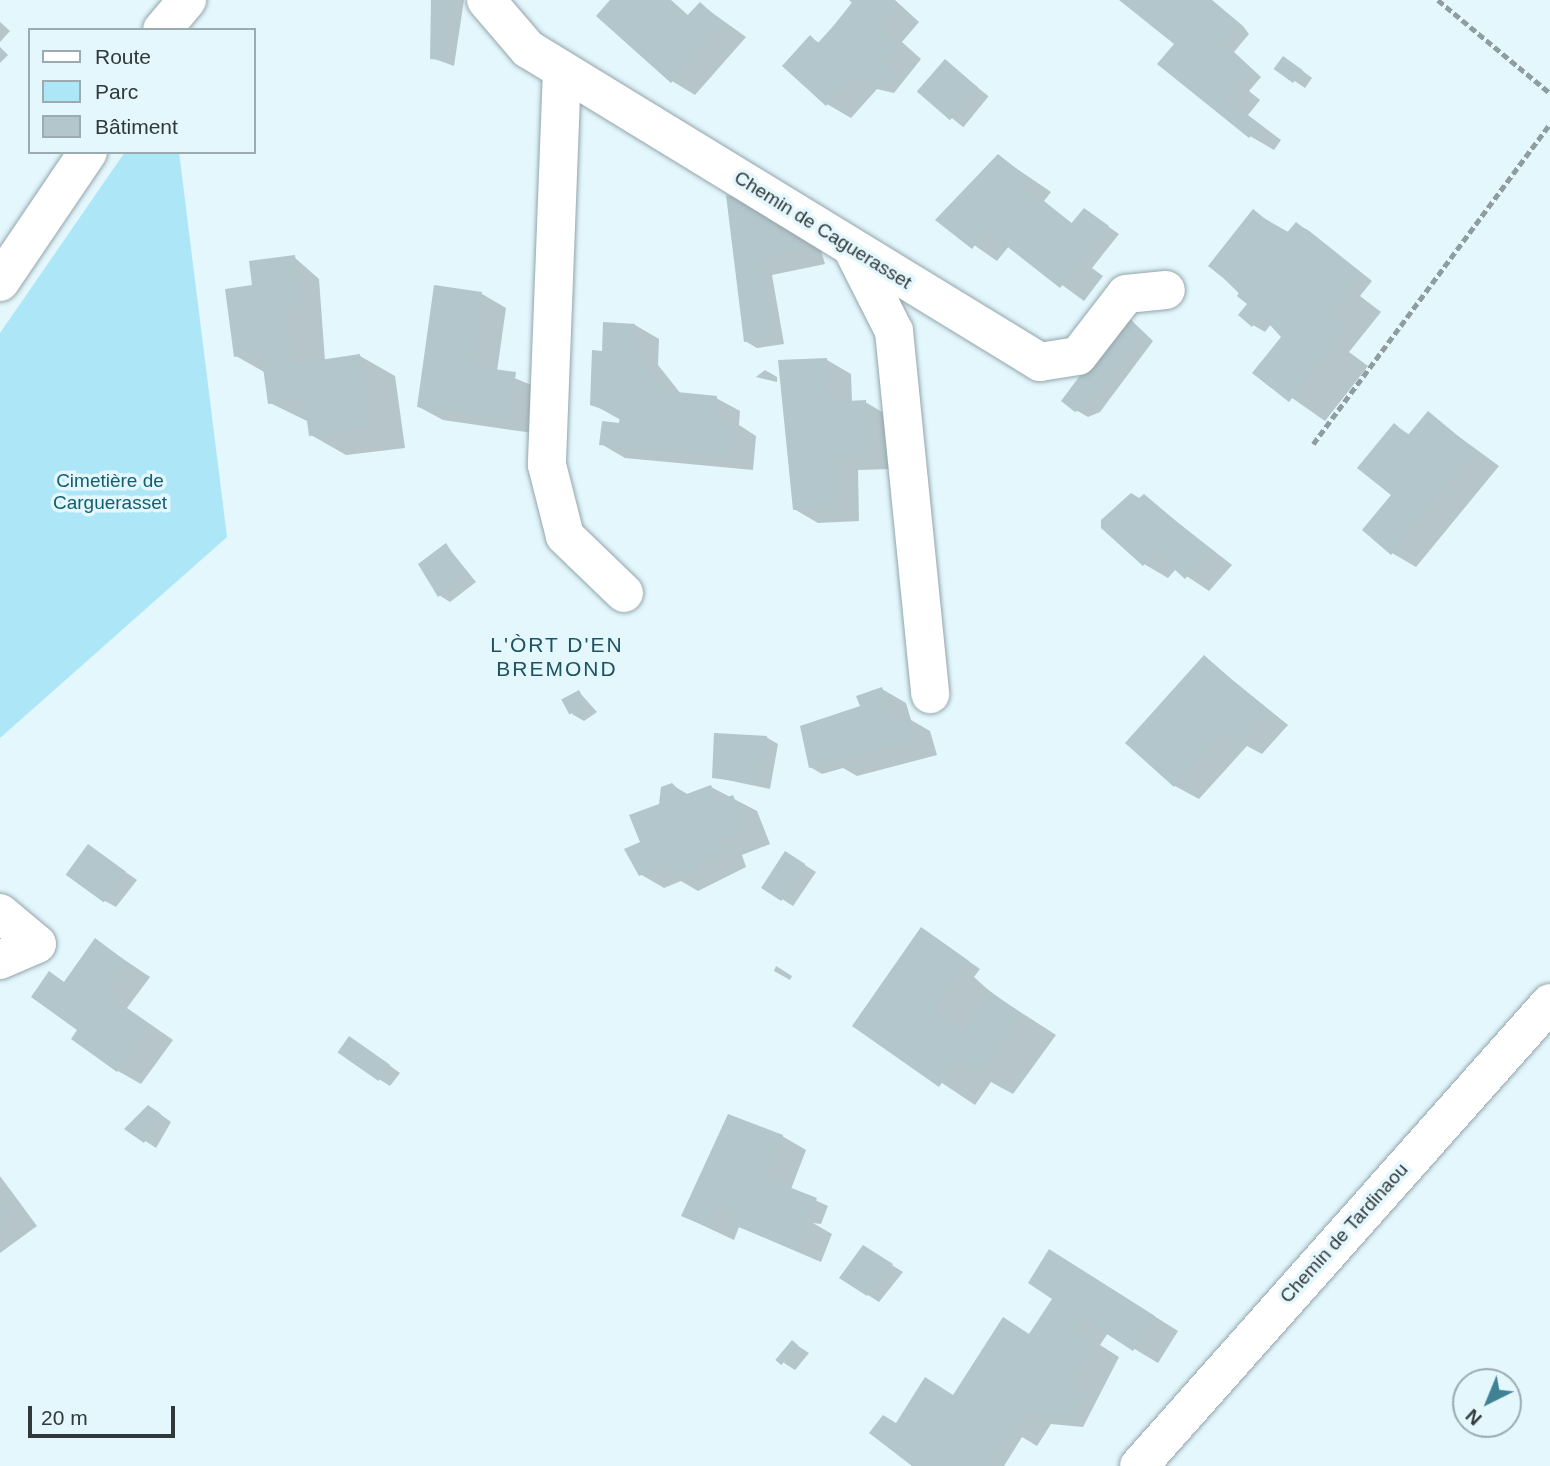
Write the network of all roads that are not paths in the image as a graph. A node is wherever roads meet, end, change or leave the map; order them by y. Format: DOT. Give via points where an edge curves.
graph roads {
  1 [pos="187,0"];
  2 [pos="486,0"];
  3 [pos="164,28"];
  4 [pos="562,70"];
  5 [pos="87,154"];
  6 [pos="852,248"];
  7 [pos="0,282"];
  8 [pos="1166,290"];
  9 [pos="624,593"];
  10 [pos="930,694"];
  11 [pos="0,913"];
  12 [pos="0,960"];
  13 [pos="1550,1003"];
  14 [pos="1139,1466"];
  1 -- 3 [label="street"];
  2 -- 4 [label="street, Chemin de Caguerasset" via="528,49"];
  4 -- 6 [label="street, Chemin de Caguerasset"];
  4 -- 9 [label="street" via="547,465 565,536"];
  5 -- 7 [label="street"];
  6 -- 8 [label="street, Chemin de Caguerasset" via="1040,362 1077,356 1126,294"];
  6 -- 10 [label="street" via="894,331"];
  11 -- 12 [label="street" via="37,944"];
  13 -- 14 [label="street, Chemin de Tardinaou"];
}
